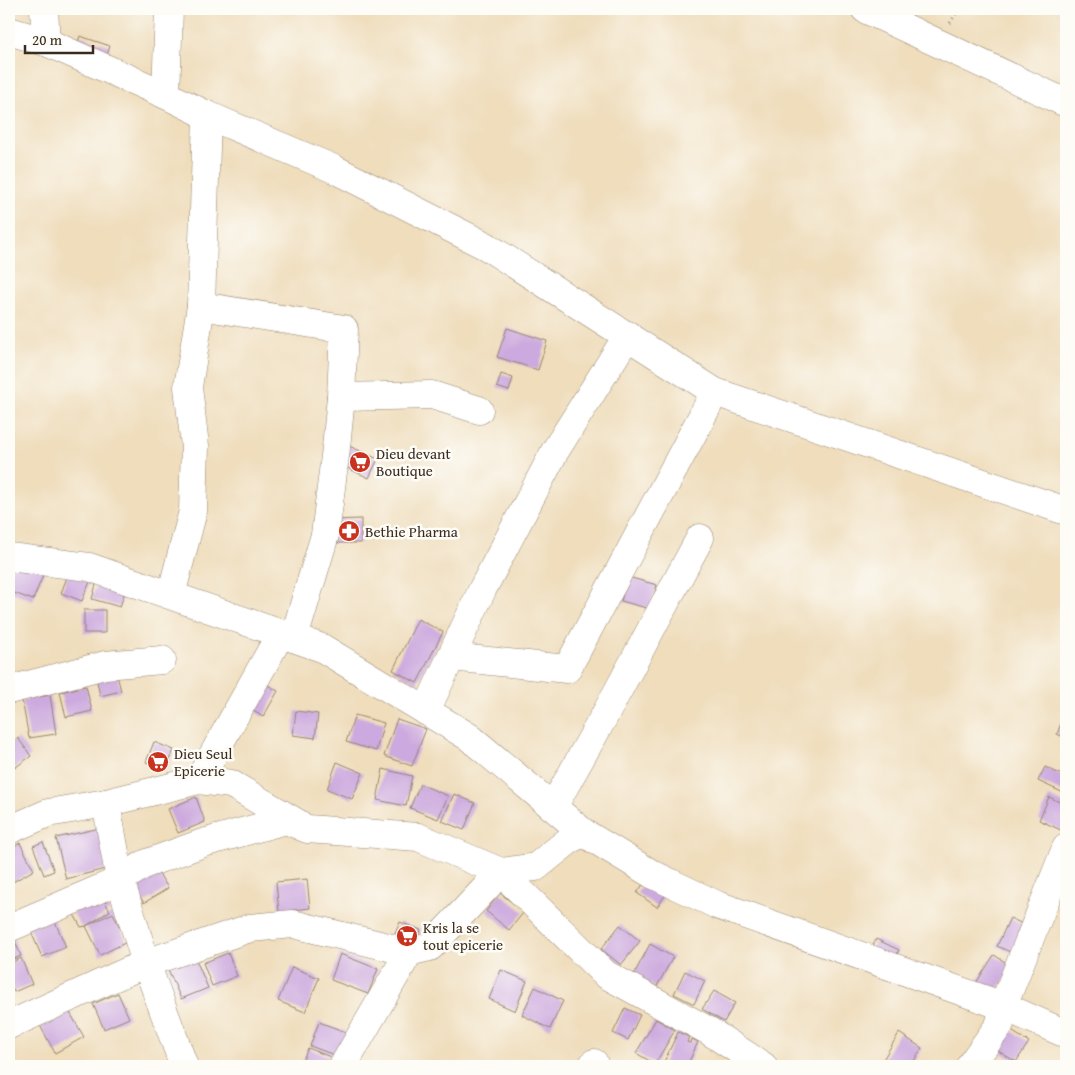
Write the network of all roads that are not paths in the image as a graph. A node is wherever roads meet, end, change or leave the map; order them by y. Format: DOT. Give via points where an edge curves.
graph roads {
  1 [pos="44,9"];
  2 [pos="169,9"];
  3 [pos="865,9"];
  4 [pos="9,31"];
  5 [pos="46,42"];
  6 [pos="166,95"];
  7 [pos="1066,103"];
  8 [pos="206,115"];
  9 [pos="201,306"];
  10 [pos="628,335"];
  11 [pos="715,392"];
  12 [pos="341,397"];
  13 [pos="479,410"];
  14 [pos="1066,511"];
  15 [pos="700,538"];
  16 [pos="9,557"];
  17 [pos="171,595"];
  18 [pos="288,636"];
  19 [pos="451,657"];
  20 [pos="162,660"];
  21 [pos="9,690"];
  22 [pos="426,711"];
  23 [pos="199,780"];
  24 [pos="106,803"];
  25 [pos="553,807"];
  26 [pos="307,829"];
  27 [pos="9,830"];
  28 [pos="584,833"];
  29 [pos="1066,848"];
  30 [pos="501,872"];
  31 [pos="120,880"];
  32 [pos="9,928"];
  33 [pos="408,952"];
  34 [pos="146,962"];
  35 [pos="1003,1006"];
  36 [pos="9,1025"];
  37 [pos="1066,1034"];
  38 [pos="184,1066"];
  39 [pos="343,1066"];
  40 [pos="762,1066"];
  41 [pos="970,1066"];
  1 -- 5 [label="street"];
  2 -- 6 [label="street"];
  3 -- 7 [label="street"];
  4 -- 5 [label="street"];
  5 -- 6 [label="street"];
  6 -- 8 [label="street"];
  8 -- 9 [label="street"];
  8 -- 10 [label="street" via="334,169 486,246"];
  9 -- 12 [label="street" via="344,329"];
  9 -- 17 [label="street" via="188,387 195,446 193,511"];
  10 -- 11 [label="street"];
  10 -- 19 [label="street" via="554,451"];
  11 -- 14 [label="street"];
  11 -- 19 [label="street" via="567,670"];
  12 -- 13 [label="street" via="432,395"];
  12 -- 18 [label="street" via="325,535"];
  15 -- 25 [label="street"];
  16 -- 17 [label="street" via="89,567"];
  17 -- 18 [label="street"];
  18 -- 22 [label="street" via="322,648"];
  18 -- 23 [label="street"];
  19 -- 22 [label="street"];
  20 -- 21 [label="street" via="105,666"];
  22 -- 25 [label="street" via="468,737"];
  23 -- 24 [label="street"];
  23 -- 26 [label="street" via="231,784"];
  24 -- 27 [label="street" via="48,813"];
  24 -- 31 [label="street"];
  25 -- 28 [label="street"];
  26 -- 30 [label="street" via="418,837"];
  26 -- 31 [label="street" via="286,820 203,843 145,864"];
  28 -- 30 [label="street" via="572,838 536,867"];
  28 -- 35 [label="street" via="652,874 717,905"];
  29 -- 35 [label="street"];
  30 -- 33 [label="street" via="430,947"];
  30 -- 40 [label="street" via="605,974 708,1031"];
  31 -- 32 [label="street"];
  31 -- 34 [label="street"];
  33 -- 34 [label="street" via="293,924 250,928"];
  33 -- 39 [label="street"];
  34 -- 36 [label="street"];
  34 -- 38 [label="street"];
  35 -- 37 [label="street"];
  35 -- 41 [label="street" via="1000,1024"];
}
